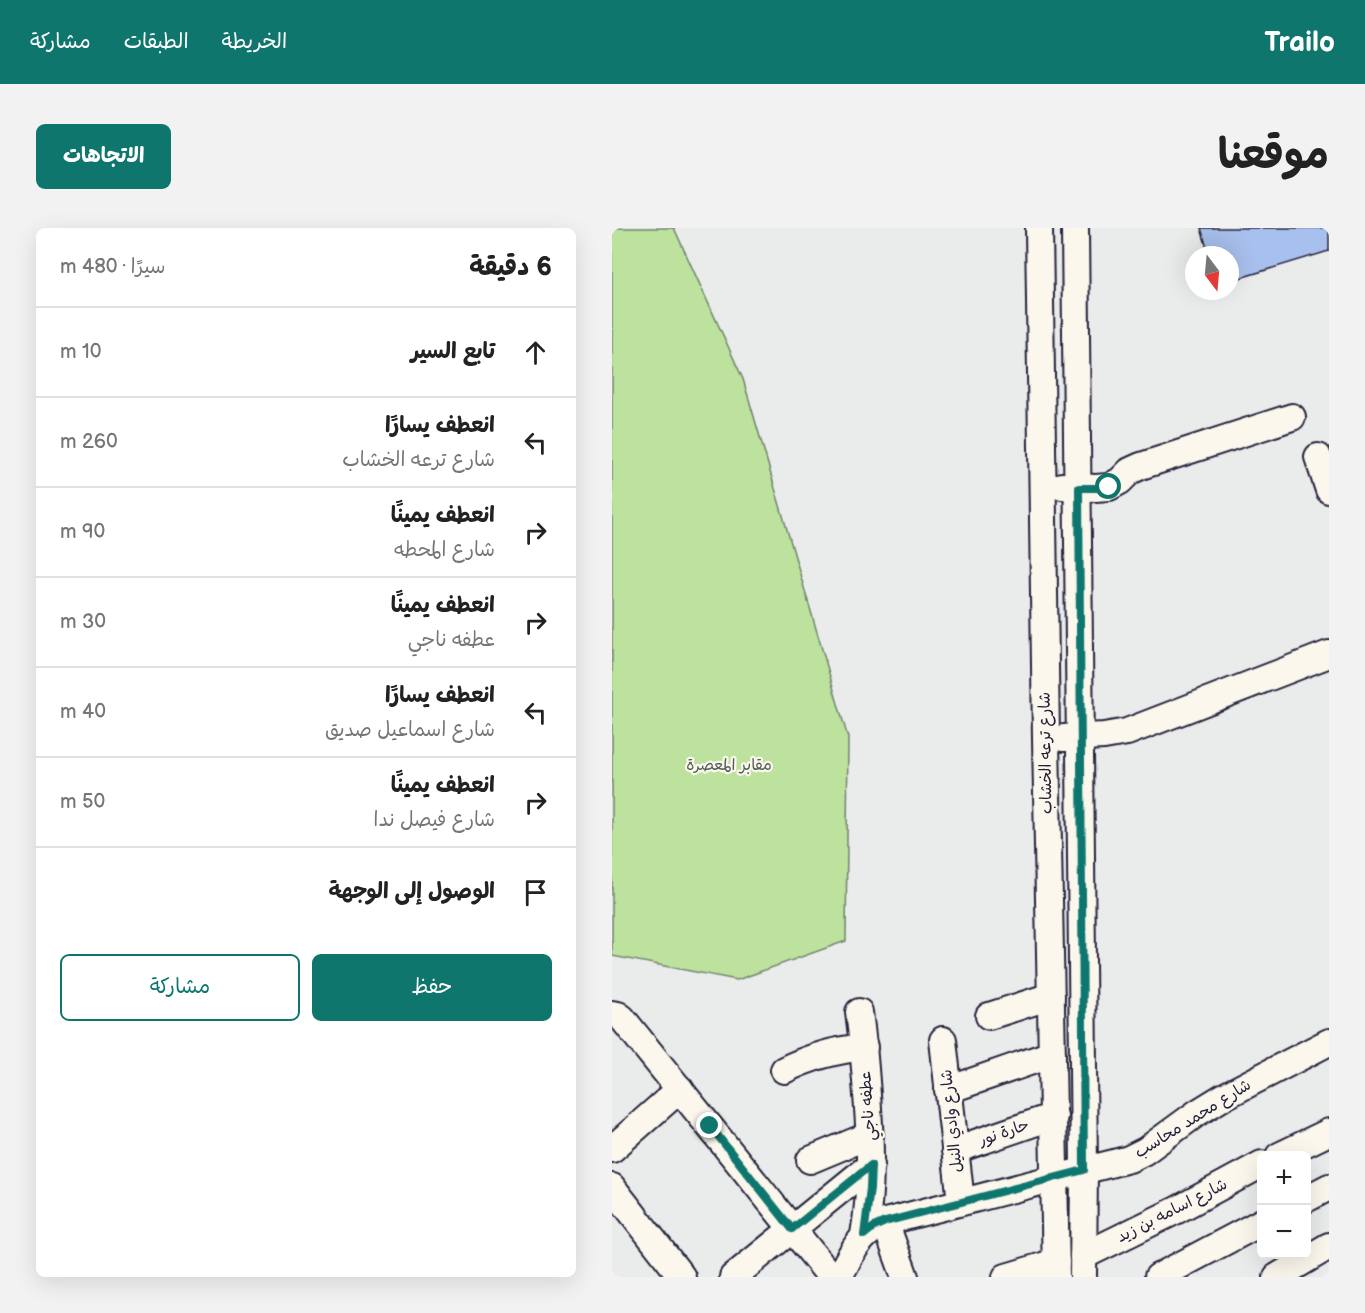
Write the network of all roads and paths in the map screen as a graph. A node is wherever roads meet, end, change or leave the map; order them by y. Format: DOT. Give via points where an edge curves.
graph roads {
  1 [pos="1039,228"];
  2 [pos="1076,228"];
  3 [pos="1292,417"];
  4 [pos="1318,457"];
  5 [pos="1044,484"];
  6 [pos="1079,488"];
  7 [pos="1329,490"];
  8 [pos="1329,654"];
  9 [pos="1081,737"];
  10 [pos="1046,738"];
  11 [pos="1051,996"];
  12 [pos="859,1012"];
  13 [pos="617,1016"];
  14 [pos="989,1016"];
  15 [pos="943,1040"];
  16 [pos="1329,1042"];
  17 [pos="864,1047"];
  18 [pos="1052,1054"];
  19 [pos="784,1070"];
  20 [pos="680,1089"];
  21 [pos="948,1090"];
  22 [pos="1054,1116"];
  23 [pos="1329,1132"];
  24 [pos="870,1135"];
  25 [pos="612,1149"];
  26 [pos="955,1150"];
  27 [pos="1288,1151"];
  28 [pos="810,1160"];
  29 [pos="871,1165"];
  30 [pos="1257,1167"];
  31 [pos="1084,1170"];
  32 [pos="1055,1177"];
  33 [pos="612,1186"];
  34 [pos="1329,1187"];
  35 [pos="1311,1196"];
  36 [pos="961,1202"];
  37 [pos="885,1222"];
  38 [pos="1257,1225"];
  39 [pos="792,1229"];
  40 [pos="864,1235"];
  41 [pos="1329,1246"];
  42 [pos="1083,1266"];
  43 [pos="1056,1269"];
  44 [pos="682,1277"];
  45 [pos="733,1277"];
  46 [pos="831,1277"];
  47 [pos="839,1277"];
  48 [pos="905,1277"];
  49 [pos="1006,1277"];
  50 [pos="1158,1277"];
  51 [pos="1277,1277"];
  1 -- 5 [label="street, شارع ترعه الخشاب"];
  2 -- 6 [label="street, شارع ترعه الخشاب"];
  3 -- 6 [label="street" via="1141,466 1109,487"];
  4 -- 7 [label="street"];
  5 -- 6 [label="street"];
  5 -- 10 [label="street, شارع ترعه الخشاب"];
  6 -- 9 [label="street, شارع ترعه الخشاب"];
  8 -- 9 [label="street" via="1127,732"];
  9 -- 10 [label="street"];
  9 -- 31 [label="street, شارع ترعه الخشاب"];
  10 -- 11 [label="street, شارع ترعه الخشاب"];
  11 -- 14 [label="street"];
  11 -- 18 [label="street, شارع ترعه الخشاب"];
  12 -- 17 [label="street, عطفه ناجي"];
  13 -- 20 [label="street"];
  15 -- 21 [label="street, شارع وادي النيل"];
  16 -- 31 [label="street, شارع محمد محاسب" via="1223,1097 1129,1159"];
  17 -- 19 [label="street" via="823,1054"];
  17 -- 24 [label="street, عطفه ناجي"];
  18 -- 21 [label="street"];
  18 -- 22 [label="street, شارع ترعه الخشاب"];
  20 -- 25 [label="street"];
  20 -- 39 [label="street"];
  21 -- 26 [label="street, شارع وادي النيل"];
  22 -- 26 [label="street, حارة نور"];
  22 -- 32 [label="street, شارع ترعه الخشاب"];
  23 -- 27 [label="street"];
  24 -- 28 [label="street"];
  24 -- 29 [label="street, عطفه ناجي"];
  26 -- 36 [label="street, شارع وادي النيل"];
  29 -- 39 [label="street"];
  29 -- 40 [label="street, عطفه ناجي"];
  30 -- 42 [label="street, شارع اسامه بن زيد"];
  31 -- 32 [label="street, شارع محمد محاسب"];
  31 -- 42 [label="street, شارع ترعه الخشاب"];
  32 -- 36 [label="street, شارع محمد محاسب"];
  32 -- 43 [label="street, شارع ترعه الخشاب"];
  33 -- 44 [label="street"];
  34 -- 35 [label="street"];
  36 -- 37 [label="street, شارع محمد محاسب"];
  37 -- 40 [label="street, شارع محمد محاسب"];
  37 -- 48 [label="street"];
  38 -- 50 [label="street"];
  39 -- 45 [label="street"];
  39 -- 46 [label="street"];
  40 -- 47 [label="street"];
  41 -- 51 [label="street"];
  43 -- 49 [label="street"];
}
